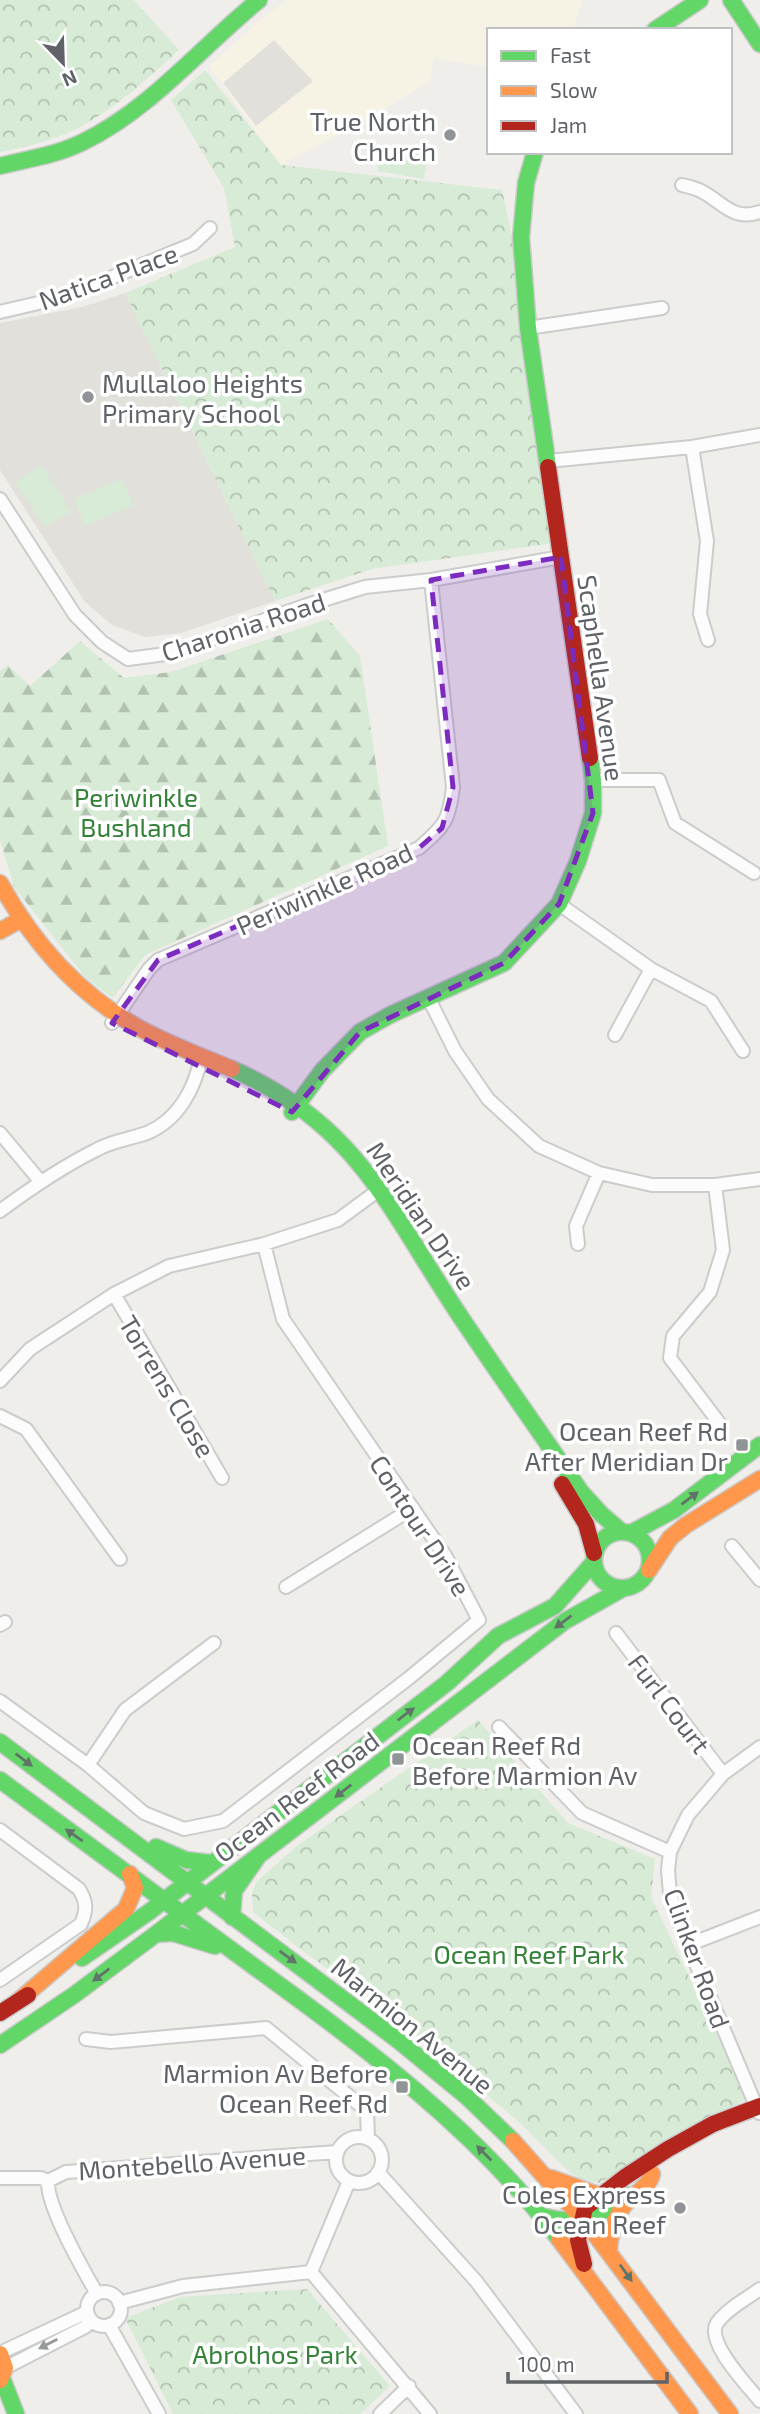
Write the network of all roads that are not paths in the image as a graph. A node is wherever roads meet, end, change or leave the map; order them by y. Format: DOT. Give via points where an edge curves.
graph roads {
  1 [pos="245,0"];
  2 [pos="259,0"];
  3 [pos="699,0"];
  4 [pos="731,0"];
  5 [pos="742,0"];
  6 [pos="760,27"];
  7 [pos="658,28"];
  8 [pos="760,44"];
  9 [pos="534,154"];
  10 [pos="0,158"];
  11 [pos="0,166"];
  12 [pos="682,185"];
  13 [pos="760,212"];
  14 [pos="209,228"];
  15 [pos="662,308"];
  16 [pos="0,312"];
  17 [pos="528,328"];
  18 [pos="760,435"];
  19 [pos="692,447"];
  20 [pos="548,461"];
  21 [pos="0,499"];
  22 [pos="561,557"];
  23 [pos="431,580"];
  24 [pos="708,640"];
  25 [pos="593,780"];
  26 [pos="754,873"];
  27 [pos="0,884"];
  28 [pos="559,904"];
  29 [pos="8,918"];
  30 [pos="651,969"];
  31 [pos="428,997"];
  32 [pos="115,1018"];
  33 [pos="615,1035"];
  34 [pos="743,1051"];
  35 [pos="200,1062"];
  36 [pos="295,1108"];
  37 [pos="0,1133"];
  38 [pos="599,1173"];
  39 [pos="760,1179"];
  40 [pos="40,1181"];
  41 [pos="715,1185"];
  42 [pos="376,1192"];
  43 [pos="0,1211"];
  44 [pos="264,1244"];
  45 [pos="578,1244"];
  46 [pos="114,1294"];
  47 [pos="0,1381"];
  48 [pos="0,1416"];
  49 [pos="720,1424"];
  50 [pos="760,1445"];
  51 [pos="222,1478"];
  52 [pos="760,1479"];
  53 [pos="413,1508"];
  54 [pos="627,1532"];
  55 [pos="732,1546"];
  56 [pos="594,1558"];
  57 [pos="120,1559"];
  58 [pos="648,1572"];
  59 [pos="760,1580"];
  60 [pos="286,1587"];
  61 [pos="622,1589"];
  62 [pos="617,1633"];
  63 [pos="214,1643"];
  64 [pos="0,1701"];
  65 [pos="499,1727"];
  66 [pos="0,1742"];
  67 [pos="760,1747"];
  68 [pos="88,1765"];
  69 [pos="723,1774"];
  70 [pos="49,1778"];
  71 [pos="0,1780"];
  72 [pos="0,1830"];
  73 [pos="670,1852"];
  74 [pos="259,1855"];
  75 [pos="211,1863"];
  76 [pos="130,1874"];
  77 [pos="187,1882"];
  78 [pos="205,1897"];
  79 [pos="163,1901"];
  80 [pos="182,1914"];
  81 [pos="232,1917"];
  82 [pos="760,1917"];
  83 [pos="156,1934"];
  84 [pos="688,1945"];
  85 [pos="229,1948"];
  86 [pos="0,1980"];
  87 [pos="18,2002"];
  88 [pos="0,2013"];
  89 [pos="86,2039"];
  90 [pos="0,2045"];
  91 [pos="759,2110"];
  92 [pos="368,2139"];
  93 [pos="337,2152"];
  94 [pos="378,2172"];
  95 [pos="652,2174"];
  96 [pos="0,2178"];
  97 [pos="548,2178"];
  98 [pos="349,2180"];
  99 [pos="48,2181"];
  100 [pos="601,2196"];
  101 [pos="542,2216"];
  102 [pos="583,2220"];
  103 [pos="609,2251"];
  104 [pos="311,2272"];
  105 [pos="591,2280"];
  106 [pos="760,2289"];
  107 [pos="97,2294"];
  108 [pos="119,2303"];
  109 [pos="89,2316"];
  110 [pos="109,2325"];
  111 [pos="2,2366"];
  112 [pos="409,2386"];
  113 [pos="760,2401"];
  114 [pos="0,2404"];
  115 [pos="6,2414"];
  116 [pos="16,2414"];
  117 [pos="159,2414"];
  118 [pos="380,2414"];
  119 [pos="430,2414"];
  120 [pos="576,2414"];
  121 [pos="690,2414"];
  122 [pos="730,2414"];
  1 -- 10 [label="main road" via="111,115 64,141"];
  2 -- 11 [label="main road" via="126,116 65,150"];
  3 -- 7 [label="main road"];
  4 -- 8 [label="main road"];
  5 -- 6 [label="main road"];
  9 -- 17 [label="main road, Scaphella Avenue" via="526,183 521,237"];
  12 -- 13 [label="street" via="700,190 741,216"];
  14 -- 16 [label="street, Natica Place" via="193,244 64,297"];
  15 -- 17 [label="street"];
  17 -- 20 [label="main road, Scaphella Avenue"];
  18 -- 19 [label="street"];
  19 -- 20 [label="street"];
  19 -- 24 [label="street" via="707,541 700,614"];
  20 -- 22 [label="main road, Scaphella Avenue"];
  21 -- 23 [label="street, Charonia Road" via="75,615 102,642 128,659 173,653 365,587"];
  22 -- 23 [label="street, Charonia Road"];
  22 -- 25 [label="main road, Scaphella Avenue"];
  23 -- 32 [label="street, Periwinkle Road" via="453,787 442,828 419,848 158,960"];
  25 -- 26 [label="street" via="659,780 675,822"];
  25 -- 28 [label="main road, Scaphella Avenue" via="593,813"];
  27 -- 29 [label="main road, Meridian Drive"];
  28 -- 30 [label="street"];
  28 -- 31 [label="main road, Scaphella Avenue" via="503,963"];
  29 -- 32 [label="main road, Meridian Drive"];
  30 -- 33 [label="street"];
  30 -- 34 [label="street" via="711,1001"];
  31 -- 36 [label="main road, Scaphella Avenue" via="360,1032 322,1071"];
  31 -- 38 [label="street" via="455,1051 488,1099 539,1146"];
  32 -- 35 [label="main road, Meridian Drive"];
  35 -- 36 [label="main road, Meridian Drive"];
  35 -- 40 [label="street" via="182,1106 165,1123 99,1148"];
  36 -- 42 [label="main road, Meridian Drive"];
  37 -- 40 [label="street"];
  38 -- 41 [label="street" via="652,1185"];
  38 -- 45 [label="street" via="576,1226"];
  39 -- 41 [label="street"];
  40 -- 43 [label="street"];
  41 -- 49 [label="street" via="723,1250 710,1292 673,1336 670,1358"];
  42 -- 44 [label="street" via="338,1220"];
  42 -- 54 [label="main road, Meridian Drive" via="581,1492"];
  42 -- 56 [label="main road, Meridian Drive" via="445,1312 571,1498 589,1531"];
  44 -- 46 [label="street" via="169,1266"];
  44 -- 53 [label="street, Contour Drive" via="283,1319"];
  46 -- 47 [label="street" via="30,1349"];
  46 -- 51 [label="street, Torrens Close"];
  48 -- 57 [label="street" via="26,1429"];
  54 -- 50 [label="main road, one-way" via="674,1510"];
  52 -- 58 [label="main road" via="685,1525 670,1538"];
  53 -- 60 [label="street"];
  53 -- 68 [label="street, Contour Drive" via="446,1557 479,1620 408,1678 223,1821 184,1829 144,1813"];
  54 -- 56 [label="main road" via="604,1538"];
  54 -- 58 [label="main road" via="646,1544"];
  55 -- 59 [label="street"];
  56 -- 61 [label="main road" via="599,1578"];
  75 -- 56 [label="main road, Ocean Reef Road, one-way" via="447,1683 498,1636 555,1606"];
  58 -- 61 [label="main road" via="638,1584"];
  61 -- 74 [label="main road, Ocean Reef Road, one-way" via="565,1620"];
  62 -- 69 [label="street, Furl Court"];
  63 -- 68 [label="street" via="125,1710"];
  64 -- 68 [label="street, Contour Drive"];
  65 -- 73 [label="street" via="582,1813"];
  66 -- 70 [label="main road, Marmion Avenue, one-way"];
  67 -- 69 [label="street, Clinker Road"];
  69 -- 73 [label="street, Clinker Road" via="688,1815"];
  70 -- 75 [label="main road" via="80,1789 167,1853"];
  70 -- 77 [label="main road, Marmion Avenue"];
  76 -- 71 [label="main road, Marmion Avenue, one-way"];
  72 -- 86 [label="street" via="79,1889 86,1899 86,1913 81,1924"];
  73 -- 84 [label="street, Clinker Road" via="670,1894"];
  74 -- 78 [label="main road, Ocean Reef Road"];
  74 -- 81 [label="main road" via="234,1891"];
  75 -- 77 [label="main road, Ocean Reef Road"];
  76 -- 79 [label="main road, Marmion Avenue"];
  76 -- 87 [label="main road" via="135,1888 126,1909"];
  77 -- 78 [label="main road, Marmion Avenue"];
  77 -- 79 [label="main road, Ocean Reef Road"];
  78 -- 80 [label="main road, Ocean Reef Road"];
  78 -- 81 [label="main road, Marmion Avenue"];
  79 -- 80 [label="main road, Marmion Avenue"];
  79 -- 87 [label="main road, Ocean Reef Road"];
  80 -- 83 [label="main road, Ocean Reef Road"];
  80 -- 85 [label="main road, Marmion Avenue"];
  81 -- 97 [label="main road, Marmion Avenue, one-way" via="418,2055"];
  82 -- 84 [label="street"];
  83 -- 85 [label="main road" via="173,1933"];
  83 -- 90 [label="main road, Ocean Reef Road, one-way"];
  84 -- 91 [label="street, Clinker Road"];
  101 -- 85 [label="main road, Marmion Avenue, one-way" via="504,2173 411,2086"];
  87 -- 88 [label="main road, Ocean Reef Road"];
  89 -- 92 [label="street" via="111,2042 266,2028 367,2111"];
  91 -- 95 [label="main road"];
  91 -- 100 [label="main road" via="697,2133"];
  92 -- 93 [label="street" via="347,2140"];
  92 -- 94 [label="street" via="379,2150"];
  93 -- 98 [label="street" via="338,2169"];
  93 -- 99 [label="street, Montebello Avenue" via="66,2172"];
  94 -- 98 [label="street" via="366,2182"];
  94 -- 120 [label="street" via="476,2281"];
  95 -- 102 [label="main road" via="595,2219"];
  95 -- 103 [label="main road" via="619,2212 610,2233"];
  96 -- 99 [label="street"];
  97 -- 100 [label="main road"];
  97 -- 102 [label="main road, Marmion Avenue"];
  98 -- 104 [label="street"];
  99 -- 107 [label="street, Montebello Avenue" via="55,2209"];
  100 -- 102 [label="main road" via="585,2208"];
  101 -- 102 [label="main road" via="567,2222"];
  101 -- 105 [label="main road, Marmion Avenue"];
  102 -- 103 [label="main road, Marmion Avenue"];
  102 -- 105 [label="main road" via="576,2240"];
  103 -- 122 [label="main road, Marmion Avenue, one-way"];
  104 -- 108 [label="street" via="183,2286"];
  104 -- 112 [label="street"];
  105 -- 121 [label="main road, Marmion Avenue"];
  106 -- 113 [label="street" via="718,2322 715,2335"];
  107 -- 108 [label="street" via="110,2294"];
  107 -- 109 [label="street" via="90,2300"];
  108 -- 110 [label="street" via="119,2316"];
  109 -- 110 [label="street" via="101,2326"];
  109 -- 111 [label="street" via="85,2327"];
  110 -- 117 [label="street"];
  111 -- 116 [label="main road" via="7,2396"];
  112 -- 118 [label="street"];
  112 -- 119 [label="street"];
  114 -- 115 [label="main road"];
}
